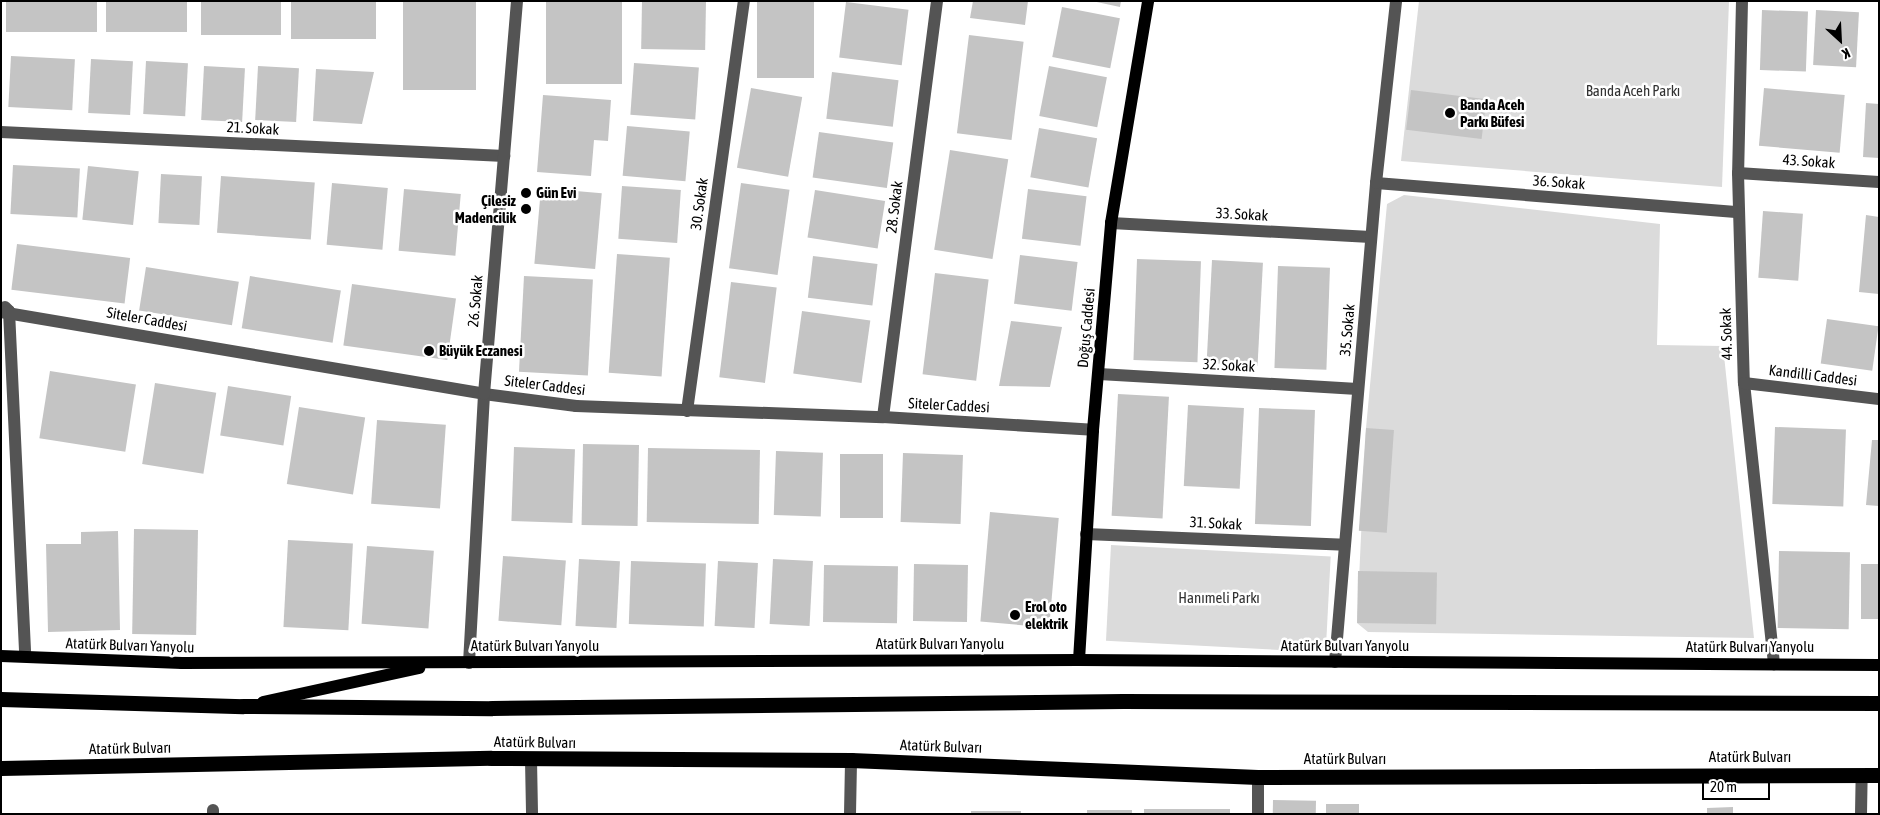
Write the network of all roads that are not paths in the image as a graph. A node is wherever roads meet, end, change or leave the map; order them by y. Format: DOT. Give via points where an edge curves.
graph roads {
  1 [pos="517,1"];
  2 [pos="744,1"];
  3 [pos="937,1"];
  4 [pos="1148,1"];
  5 [pos="1396,1"];
  6 [pos="1742,1"];
  7 [pos="1,132"];
  8 [pos="504,156"];
  9 [pos="1738,172"];
  10 [pos="1879,182"];
  11 [pos="1376,184"];
  12 [pos="1739,212"];
  13 [pos="1111,223"];
  14 [pos="1371,237"];
  15 [pos="4,309"];
  16 [pos="1099,374"];
  17 [pos="1744,383"];
  18 [pos="1358,389"];
  19 [pos="484,394"];
  20 [pos="1879,399"];
  21 [pos="687,411"];
  22 [pos="883,417"];
  23 [pos="1093,430"];
  24 [pos="1086,534"];
  25 [pos="1345,545"];
  26 [pos="1,656"];
  27 [pos="25,656"];
  28 [pos="1078,660"];
  29 [pos="1335,662"];
  30 [pos="441,663"];
  31 [pos="469,663"];
  32 [pos="1774,664"];
  33 [pos="1879,665"];
  34 [pos="1,700"];
  35 [pos="1879,703"];
  36 [pos="243,706"];
  37 [pos="531,760"];
  38 [pos="851,760"];
  39 [pos="1,768"];
  40 [pos="1862,775"];
  41 [pos="1879,775"];
  42 [pos="1258,776"];
  43 [pos="532,814"];
  44 [pos="850,814"];
  45 [pos="1258,814"];
  46 [pos="1861,814"];
  1 -- 8 [label="street, 26. Sokak"];
  2 -- 21 [label="street, 30. Sokak"];
  3 -- 22 [label="street, 28. Sokak"];
  4 -- 13 [label="main road, Doğuş Caddesi"];
  5 -- 11 [label="street, 35. Sokak"];
  6 -- 9 [label="street, 44. Sokak"];
  7 -- 8 [label="street, 21. Sokak"];
  8 -- 19 [label="street, 26. Sokak"];
  9 -- 10 [label="street, 43. Sokak"];
  9 -- 12 [label="street, 44. Sokak"];
  11 -- 12 [label="street, 36. Sokak"];
  11 -- 14 [label="street, 35. Sokak"];
  12 -- 17 [label="street, 44. Sokak"];
  13 -- 14 [label="street, 33. Sokak"];
  13 -- 16 [label="main road, Doğuş Caddesi"];
  14 -- 18 [label="street, 35. Sokak"];
  15 -- 19 [label="street, Siteler Caddesi"];
  15 -- 27 [label="street"];
  16 -- 18 [label="street, 32. Sokak"];
  16 -- 23 [label="main road, Doğuş Caddesi"];
  17 -- 20 [label="street, Kandilli Caddesi"];
  17 -- 32 [label="street, 44. Sokak"];
  18 -- 25 [label="street, 35. Sokak"];
  19 -- 21 [label="street, Siteler Caddesi" via="576,406"];
  19 -- 31 [label="street, 26. Sokak"];
  21 -- 22 [label="street, Siteler Caddesi"];
  22 -- 23 [label="street, Siteler Caddesi"];
  23 -- 24 [label="main road, Doğuş Caddesi"];
  24 -- 25 [label="street, 31. Sokak"];
  24 -- 28 [label="main road, Doğuş Caddesi"];
  25 -- 29 [label="street, 35. Sokak"];
  26 -- 27 [label="main road, Atatürk Bulvarı Yanyolu"];
  27 -- 30 [label="main road, Atatürk Bulvarı Yanyolu" via="95,662"];
  28 -- 29 [label="main road, Atatürk Bulvarı Yanyolu"];
  28 -- 31 [label="main road, Atatürk Bulvarı Yanyolu"];
  29 -- 32 [label="main road, Atatürk Bulvarı Yanyolu"];
  30 -- 31 [label="main road, Atatürk Bulvarı Yanyolu"];
  30 -- 36 [label="main road"];
  32 -- 33 [label="main road, Atatürk Bulvarı Yanyolu"];
  34 -- 36 [label="highway"];
  35 -- 36 [label="highway" via="1123,701 512,708"];
  37 -- 38 [label="highway, Atatürk Bulvarı"];
  37 -- 39 [label="highway, Atatürk Bulvarı"];
  37 -- 43 [label="street"];
  38 -- 42 [label="highway, Atatürk Bulvarı"];
  38 -- 44 [label="street"];
  40 -- 41 [label="highway, Atatürk Bulvarı"];
  40 -- 42 [label="highway, Atatürk Bulvarı"];
  40 -- 46 [label="street"];
  42 -- 45 [label="street"];
}
